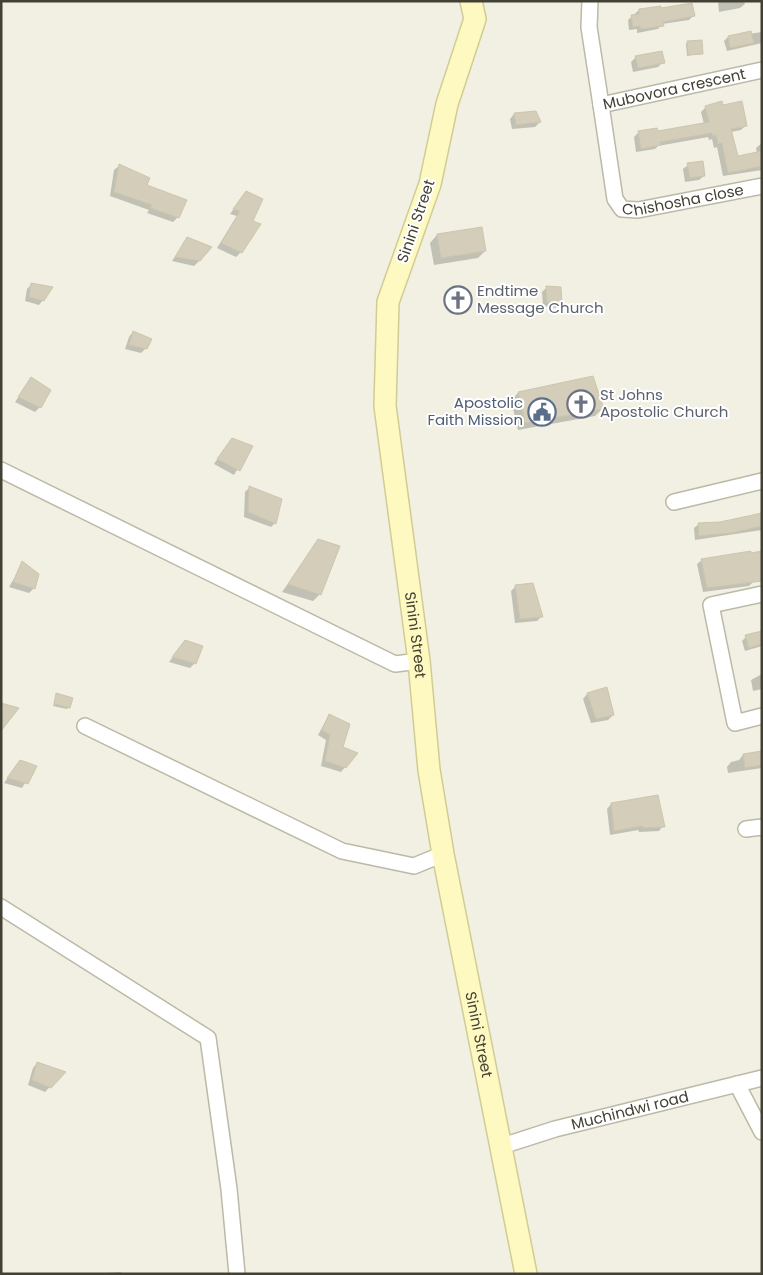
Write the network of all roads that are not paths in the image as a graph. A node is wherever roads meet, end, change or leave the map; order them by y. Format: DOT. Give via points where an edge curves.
graph roads {
  1 [pos="471,1"];
  2 [pos="590,1"];
  3 [pos="762,70"];
  4 [pos="601,105"];
  5 [pos="762,186"];
  6 [pos="1,470"];
  7 [pos="762,481"];
  8 [pos="674,502"];
  9 [pos="762,594"];
  10 [pos="419,660"];
  11 [pos="762,716"];
  12 [pos="85,726"];
  13 [pos="762,826"];
  14 [pos="746,830"];
  15 [pos="443,854"];
  16 [pos="1,908"];
  17 [pos="762,1078"];
  18 [pos="737,1084"];
  19 [pos="762,1132"];
  20 [pos="499,1147"];
  21 [pos="236,1274"];
  22 [pos="526,1274"];
  1 -- 10 [label="street, Sinini Street" via="474,19 447,104 430,184 388,302 385,406"];
  2 -- 4 [label="street, Mubovora crescent" via="589,27"];
  3 -- 4 [label="street, Mubovora crescent"];
  4 -- 5 [label="street, Chishosha close" via="615,199 622,209 638,210"];
  6 -- 10 [label="street" via="395,664"];
  7 -- 8 [label="street"];
  9 -- 11 [label="street" via="711,606 735,722"];
  10 -- 15 [label="street, Sinini Street" via="429,770"];
  12 -- 15 [label="street" via="342,851 414,866"];
  13 -- 14 [label="street"];
  15 -- 20 [label="street, Sinini Street"];
  16 -- 21 [label="street" via="208,1038 229,1190"];
  17 -- 18 [label="street, Muchindwi road"];
  18 -- 19 [label="street"];
  18 -- 20 [label="street, Muchindwi road" via="555,1129"];
  20 -- 22 [label="street, Sinini Street"];
}
